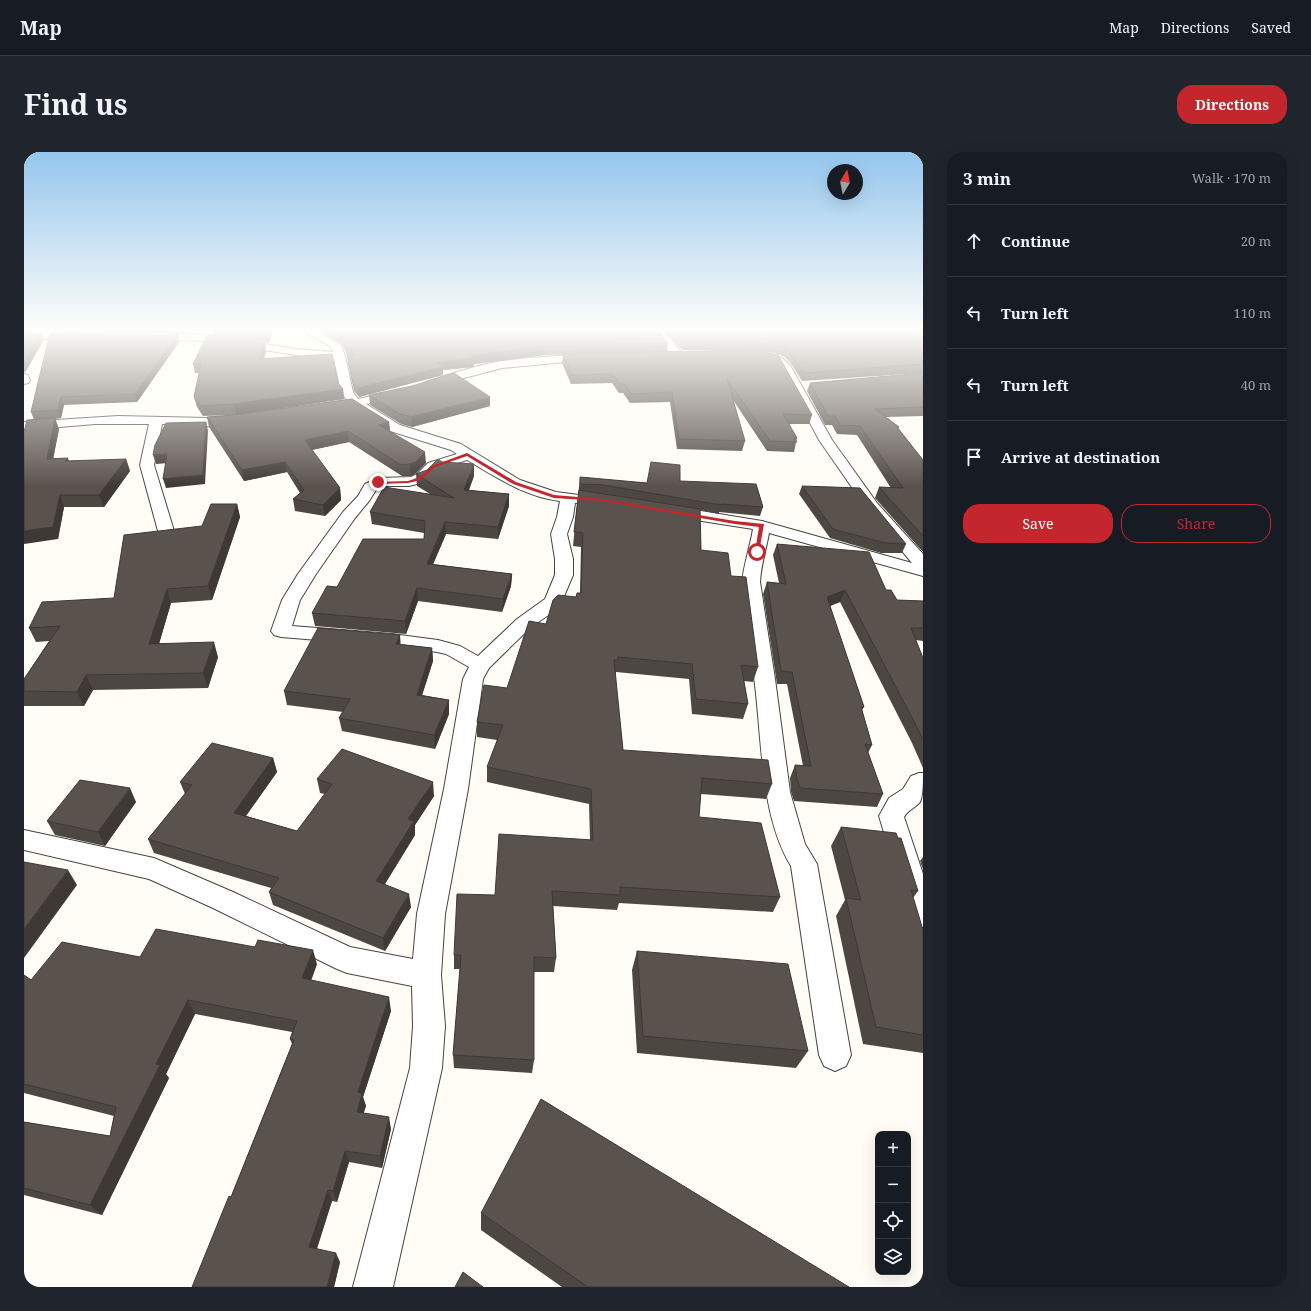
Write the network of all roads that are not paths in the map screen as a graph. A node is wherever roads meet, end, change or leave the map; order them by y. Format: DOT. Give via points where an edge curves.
graph roads {
  1 [pos="345,381"];
  2 [pos="440,381"];
  3 [pos="794,381"];
  4 [pos="813,386"];
  5 [pos="420,387"];
  6 [pos="798,387"];
  7 [pos="408,391"];
  8 [pos="355,404"];
  9 [pos="315,409"];
  10 [pos="252,418"];
  11 [pos="156,421"];
  12 [pos="24,426"];
  13 [pos="467,455"];
  14 [pos="568,498"];
  15 [pos="595,500"];
  16 [pos="657,509"];
  17 [pos="762,526"];
  18 [pos="166,530"];
  19 [pos="923,565"];
  20 [pos="923,571"];
  21 [pos="480,665"];
  22 [pos="923,782"];
  23 [pos="24,840"];
  24 [pos="923,915"];
  25 [pos="426,975"];
  26 [pos="835,1055"];
  27 [pos="373,1287"];
  1 -- 8 [label="street" via="347,392"];
  2 -- 5 [label="street"];
  3 -- 6 [label="street"];
  4 -- 6 [label="street"];
  6 -- 19 [label="street" via="826,440 872,506"];
  7 -- 8 [label="street"];
  8 -- 9 [label="street"];
  8 -- 13 [label="street" via="395,428 456,447"];
  10 -- 11 [label="street" via="196,422"];
  11 -- 12 [label="street" via="91,420"];
  11 -- 18 [label="street" via="147,465"];
  13 -- 14 [label="street" via="515,483 538,492"];
  13 -- 21 [label="street" via="433,466 416,480 378,482 370,486 291,600 281,631 438,646 453,650"];
  14 -- 15 [label="street"];
  14 -- 21 [label="street" via="559,534 564,575 553,601 524,623"];
  16 -- 17 [label="street"];
  17 -- 20 [label="street"];
  17 -- 26 [label="street" via="752,566 751,582 778,792 793,847 804,864"];
  21 -- 25 [label="street" via="473,679 456,789 431,914"];
  22 -- 24 [label="street" via="919,782 912,796 898,805 891,816"];
  23 -- 25 [label="street" via="154,869 347,960"];
  25 -- 27 [label="street" via="429,1026 426,1068"];
}
